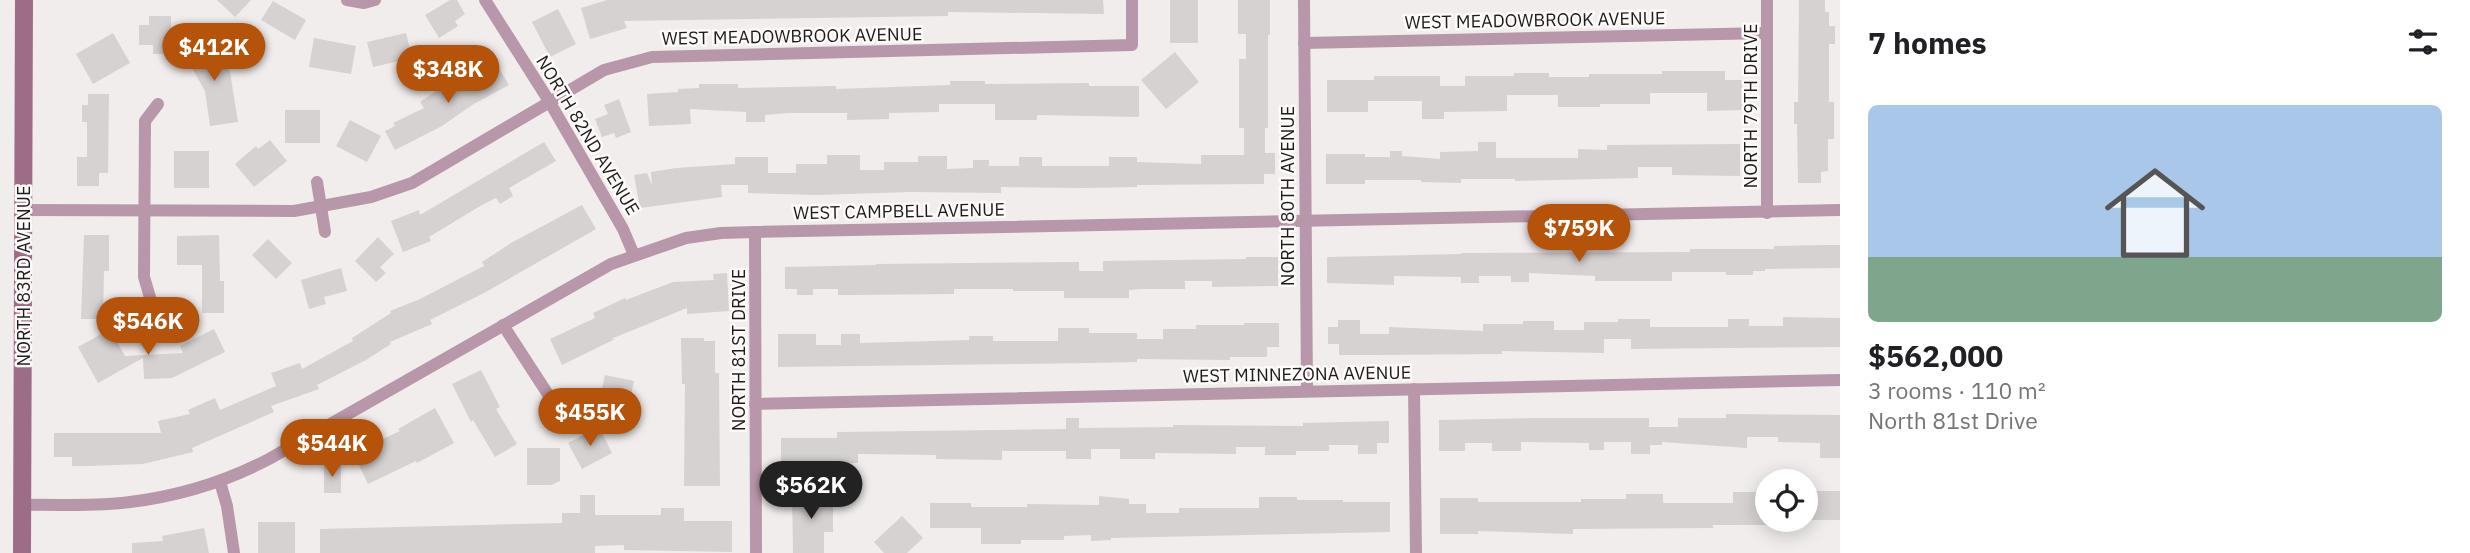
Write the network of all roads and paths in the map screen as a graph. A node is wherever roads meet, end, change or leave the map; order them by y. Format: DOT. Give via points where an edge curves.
graph roads {
  1 [pos="24,0"];
  2 [pos="346,0"];
  3 [pos="375,0"];
  4 [pos="485,0"];
  5 [pos="1132,0"];
  6 [pos="1304,0"];
  7 [pos="1767,0"];
  8 [pos="1767,33"];
  9 [pos="1304,43"];
  10 [pos="549,101"];
  11 [pos="158,104"];
  12 [pos="317,182"];
  13 [pos="321,208"];
  14 [pos="1840,210"];
  15 [pos="23,211"];
  16 [pos="143,211"];
  17 [pos="1767,213"];
  18 [pos="1305,221"];
  19 [pos="325,232"];
  20 [pos="755,232"];
  21 [pos="635,255"];
  22 [pos="152,304"];
  23 [pos="503,324"];
  24 [pos="1840,380"];
  25 [pos="1414,389"];
  26 [pos="1307,391"];
  27 [pos="553,402"];
  28 [pos="755,404"];
  29 [pos="220,482"];
  30 [pos="22,505"];
  31 [pos="22,553"];
  32 [pos="234,553"];
  33 [pos="756,553"];
  34 [pos="1416,553"];
  1 -- 15 [label="main road, NORTH 83RD AVENUE"];
  2 -- 3 [label="street"];
  4 -- 10 [label="street, NORTH 82ND AVENUE"];
  5 -- 10 [label="street, WEST MEADOWBROOK AVENUE" via="1132,45 652,57 604,70"];
  6 -- 9 [label="street, NORTH 80TH AVENUE"];
  7 -- 8 [label="street, NORTH 79TH DRIVE"];
  8 -- 9 [label="street, WEST MEADOWBROOK AVENUE"];
  8 -- 17 [label="street, NORTH 79TH DRIVE"];
  9 -- 18 [label="street, NORTH 80TH AVENUE"];
  10 -- 13 [label="street, WEST MEADOWBROOK AVENUE" via="412,183"];
  10 -- 21 [label="street, NORTH 82ND AVENUE"];
  11 -- 16 [label="street" via="145,121"];
  12 -- 13 [label="street"];
  13 -- 16 [label="street, WEST MEADOWBROOK AVENUE"];
  13 -- 19 [label="street"];
  14 -- 17 [label="street, WEST CAMPBELL AVENUE"];
  15 -- 16 [label="street, WEST MEADOWBROOK AVENUE"];
  15 -- 30 [label="main road, NORTH 83RD AVENUE"];
  16 -- 22 [label="street" via="144,276"];
  17 -- 18 [label="street, WEST CAMPBELL AVENUE"];
  18 -- 20 [label="street, WEST CAMPBELL AVENUE"];
  18 -- 26 [label="street, NORTH 80TH AVENUE"];
  20 -- 21 [label="street, WEST CAMPBELL AVENUE" via="686,238"];
  20 -- 28 [label="street, NORTH 81ST DRIVE"];
  21 -- 23 [label="street, WEST CAMPBELL AVENUE"];
  23 -- 27 [label="street"];
  23 -- 29 [label="street, WEST CAMPBELL AVENUE" via="269,459"];
  24 -- 25 [label="street, WEST MINNEZONA AVENUE"];
  25 -- 26 [label="street, WEST MINNEZONA AVENUE"];
  25 -- 34 [label="street"];
  26 -- 28 [label="street, WEST MINNEZONA AVENUE"];
  28 -- 33 [label="street, NORTH 81ST DRIVE"];
  29 -- 30 [label="street, WEST CAMPBELL AVENUE" via="129,502"];
  29 -- 32 [label="street"];
  30 -- 31 [label="main road, NORTH 83RD AVENUE"];
}
